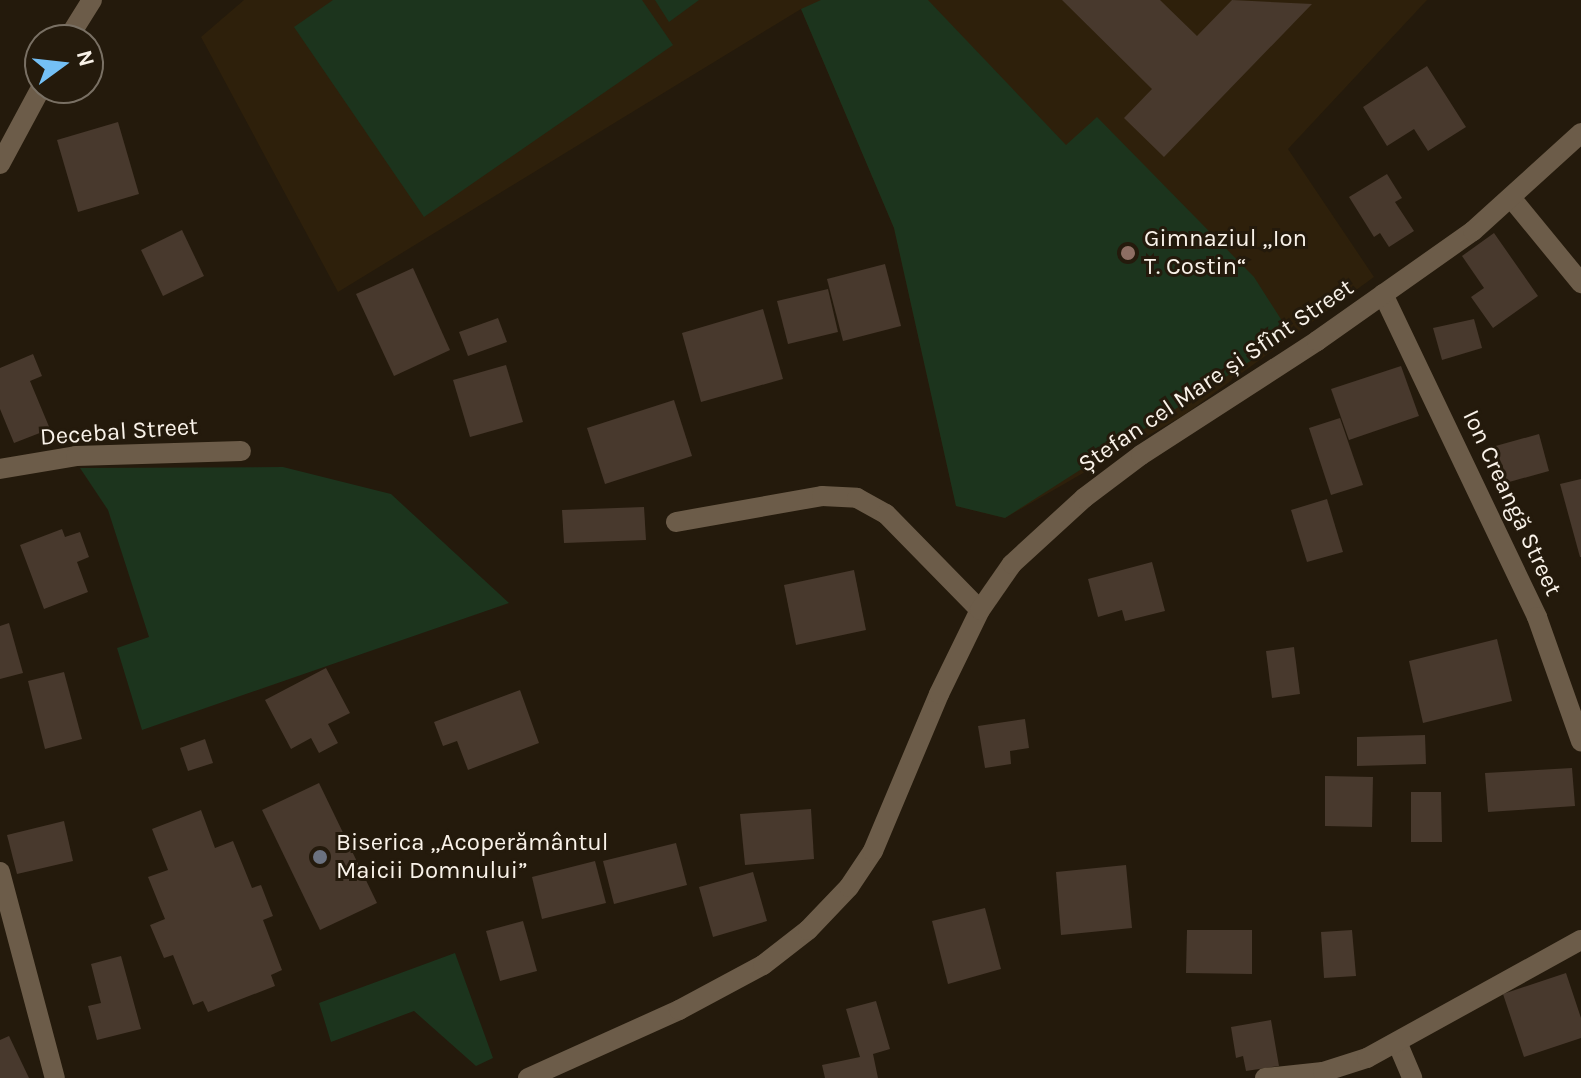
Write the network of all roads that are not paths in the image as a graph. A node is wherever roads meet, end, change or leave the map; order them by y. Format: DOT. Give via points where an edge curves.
graph roads {
  1 [pos="92,0"];
  2 [pos="77,24"];
  3 [pos="32,104"];
  4 [pos="1581,133"];
  5 [pos="0,164"];
  6 [pos="1512,199"];
  7 [pos="1581,283"];
  8 [pos="1383,294"];
  9 [pos="241,451"];
  10 [pos="0,469"];
  11 [pos="676,522"];
  12 [pos="980,610"];
  13 [pos="1581,741"];
  14 [pos="0,872"];
  15 [pos="1581,940"];
  16 [pos="1397,1042"];
  17 [pos="55,1078"];
  18 [pos="528,1078"];
  19 [pos="1265,1078"];
  20 [pos="1412,1078"];
  1 -- 2 [label="street"];
  3 -- 5 [label="street"];
  4 -- 6 [label="street, Ștefan cel Mare și Sfînt Street"];
  6 -- 7 [label="street"];
  6 -- 8 [label="street, Ștefan cel Mare și Sfînt Street"];
  8 -- 12 [label="street, Ștefan cel Mare și Sfînt Street" via="1084,498 1012,564"];
  8 -- 13 [label="street, Ion Creangă Street" via="1537,617"];
  9 -- 10 [label="street, Decebal Street" via="76,456"];
  11 -- 12 [label="street" via="822,496 857,498 886,514"];
  12 -- 18 [label="street, Ștefan cel Mare și Sfînt Street" via="873,851 849,887 808,930 763,965 706,996"];
  14 -- 17 [label="street"];
  15 -- 16 [label="street"];
  16 -- 19 [label="street" via="1323,1072"];
  16 -- 20 [label="street"];
}
